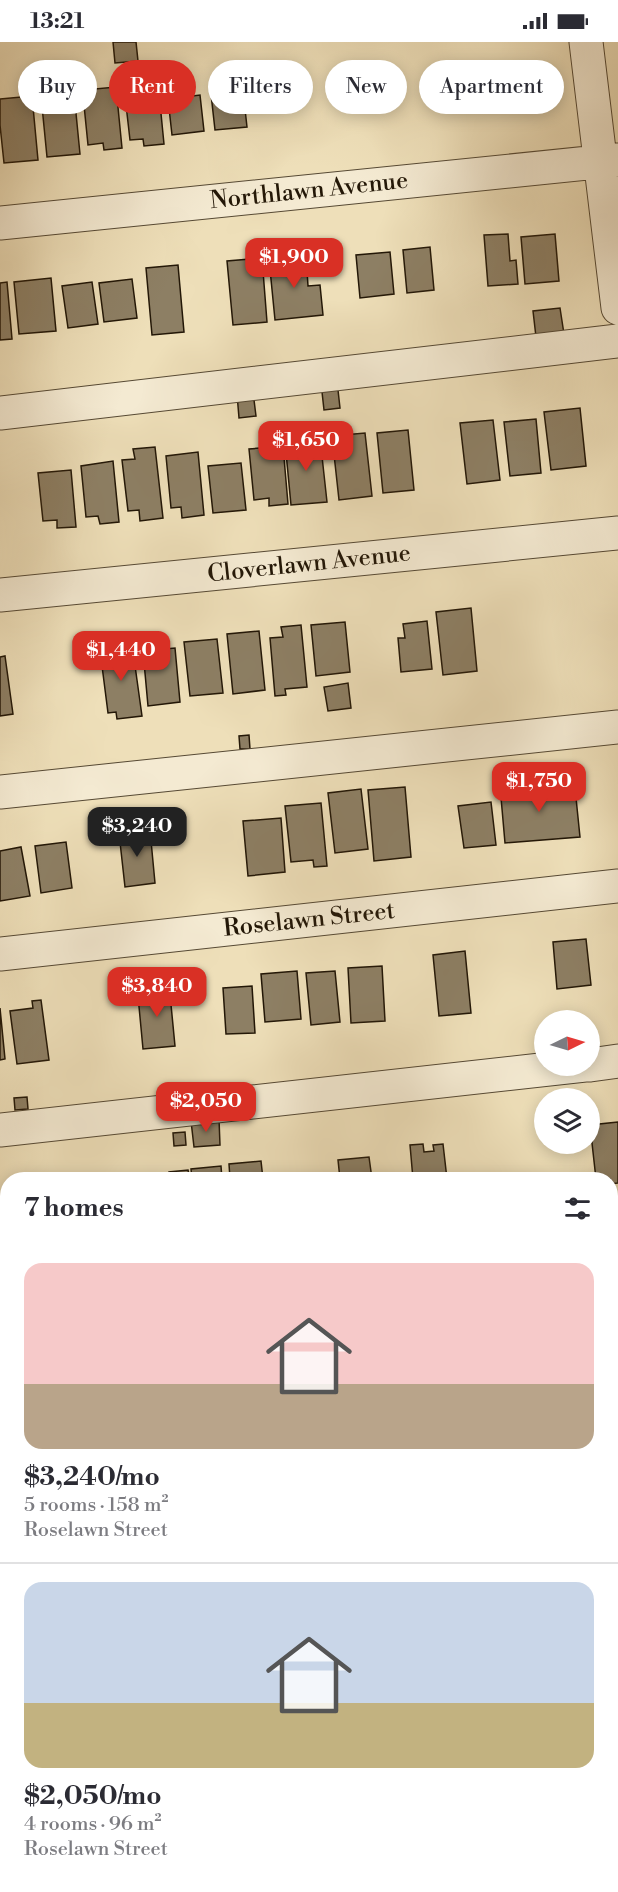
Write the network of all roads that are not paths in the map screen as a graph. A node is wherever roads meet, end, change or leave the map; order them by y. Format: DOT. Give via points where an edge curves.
graph roads {
  1 [pos="586,42"];
  2 [pos="609,161"];
  3 [pos="0,222"];
  4 [pos="618,308"];
  5 [pos="618,341"];
  6 [pos="0,413"];
  7 [pos="618,533"];
  8 [pos="0,596"];
  9 [pos="618,727"];
  10 [pos="0,792"];
  11 [pos="618,886"];
  12 [pos="0,954"];
  13 [pos="618,1061"];
  14 [pos="600,1063"];
  15 [pos="534,1071"];
  16 [pos="0,1130"];
  1 -- 2 [label="street"];
  2 -- 3 [label="street, Northlawn Avenue"];
  2 -- 4 [label="street"];
  5 -- 6 [label="street"];
  7 -- 8 [label="street, Cloverlawn Avenue"];
  9 -- 10 [label="street"];
  11 -- 12 [label="street, Roselawn Street"];
  13 -- 14 [label="street"];
  15 -- 16 [label="street"];
}
